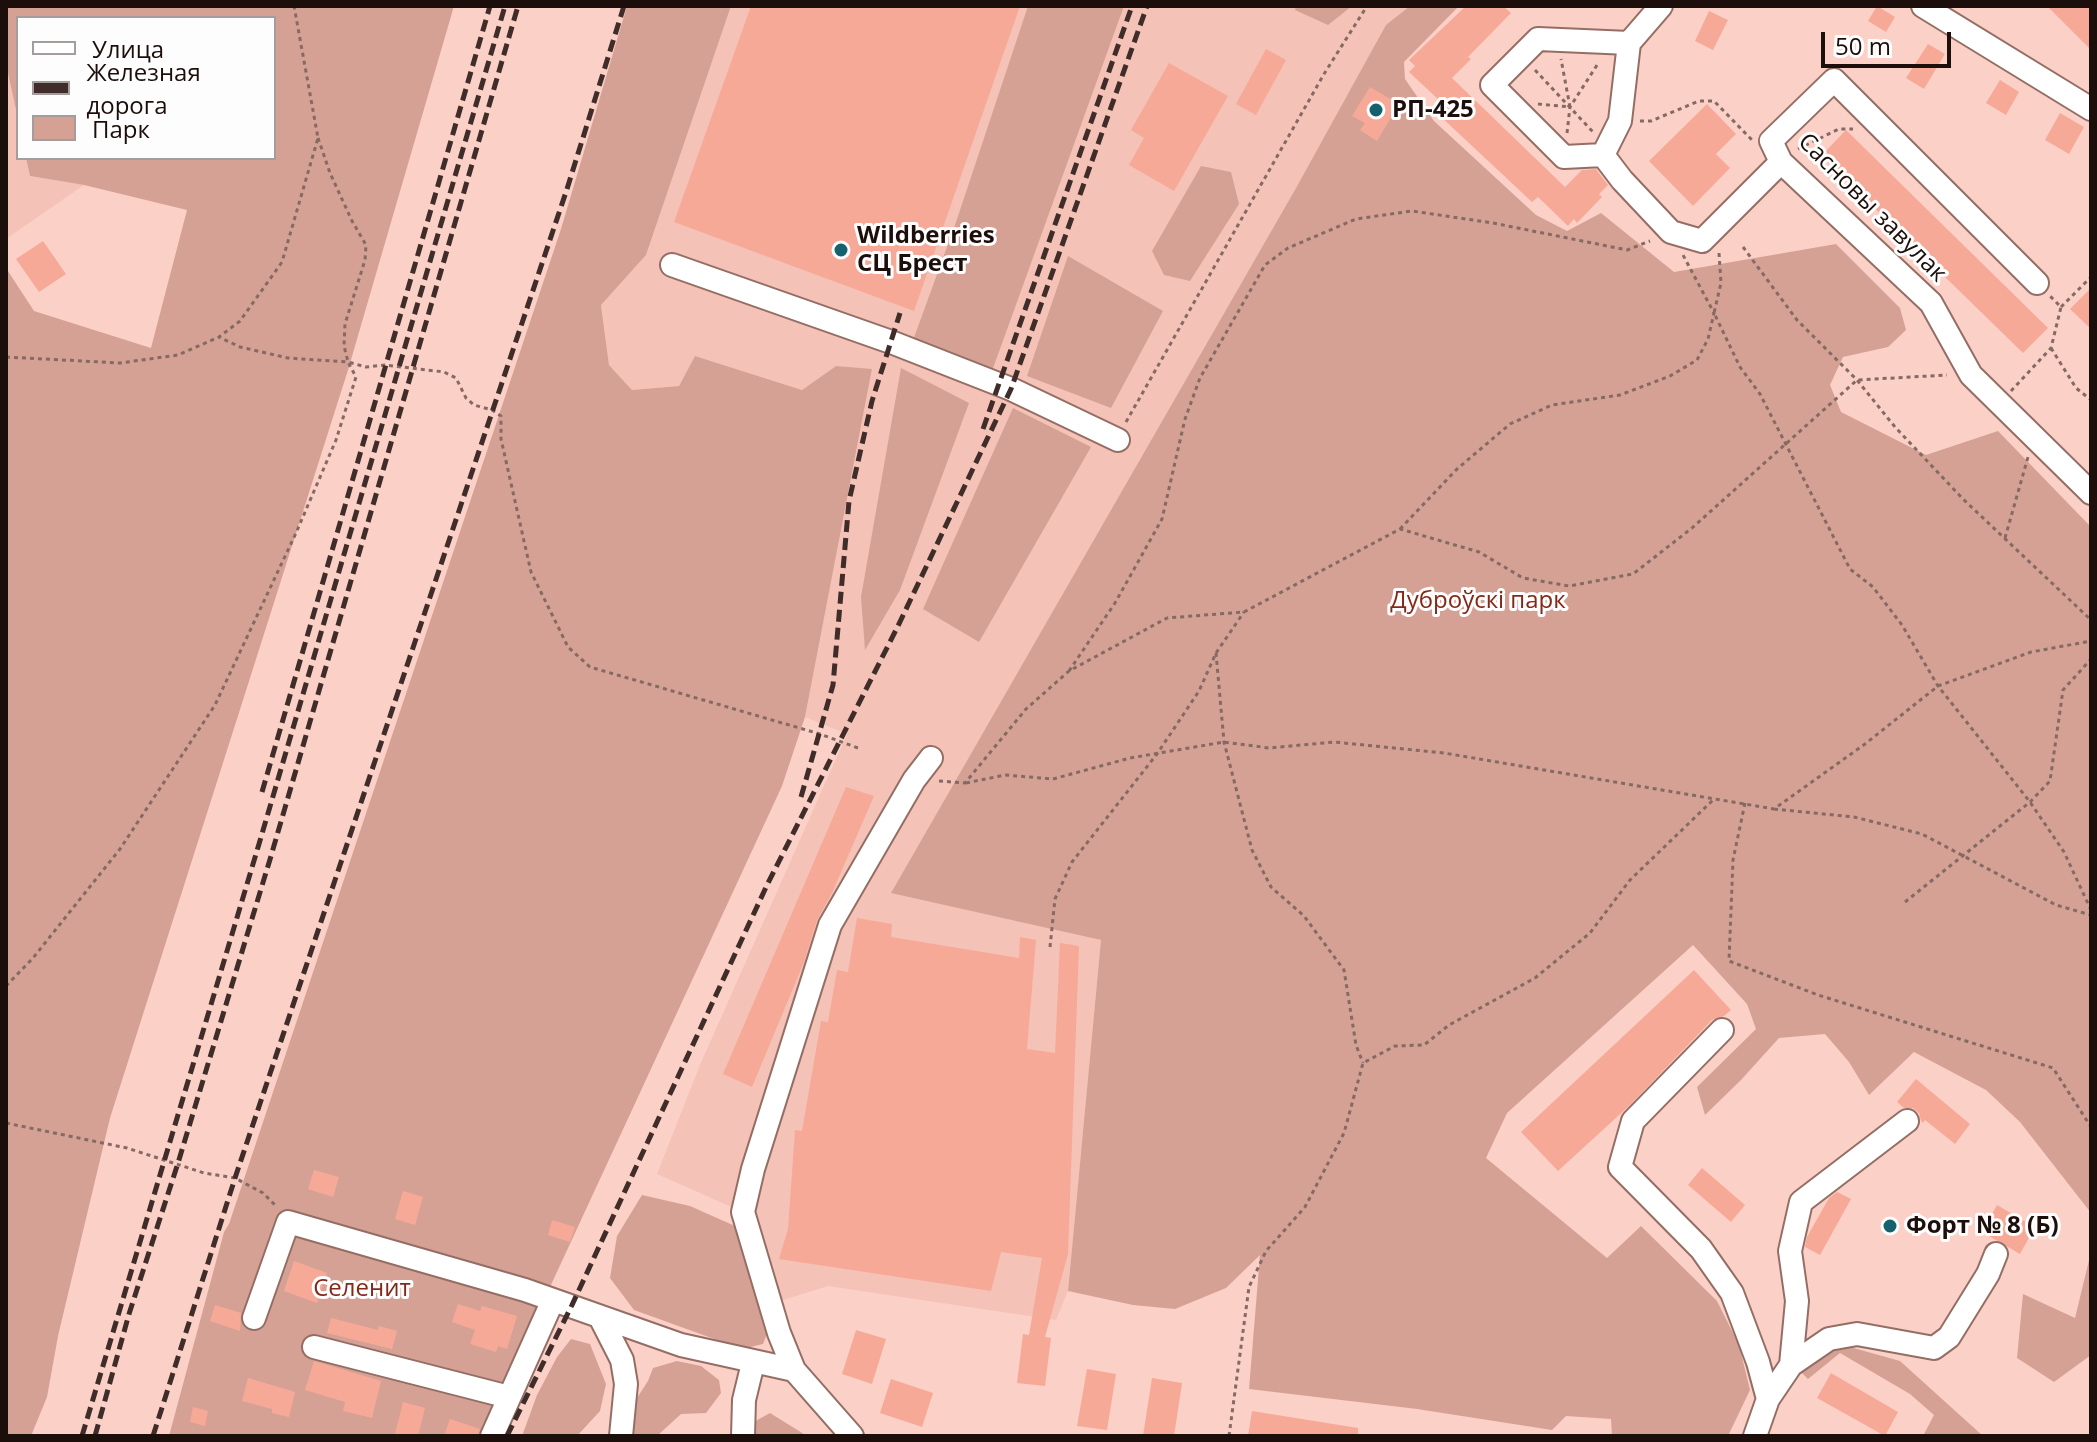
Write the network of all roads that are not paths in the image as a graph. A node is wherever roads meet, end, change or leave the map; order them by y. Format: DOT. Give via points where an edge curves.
graph roads {
  1 [pos="1661,6"];
  2 [pos="1923,6"];
  3 [pos="1621,43"];
  4 [pos="2091,109"];
  5 [pos="1605,150"];
  6 [pos="1785,159"];
  7 [pos="672,265"];
  8 [pos="2037,283"];
  9 [pos="1117,440"];
  10 [pos="2091,493"];
  11 [pos="931,758"];
  12 [pos="1722,1030"];
  13 [pos="1907,1121"];
  14 [pos="1996,1254"];
  15 [pos="553,1300"];
  16 [pos="600,1317"];
  17 [pos="254,1318"];
  18 [pos="314,1347"];
  19 [pos="753,1363"];
  20 [pos="1791,1365"];
  21 [pos="794,1370"];
  22 [pos="509,1397"];
  23 [pos="1768,1399"];
  24 [pos="492,1436"];
  25 [pos="621,1436"];
  26 [pos="743,1436"];
  27 [pos="852,1436"];
  28 [pos="1755,1436"];
  1 -- 3 [label="street"];
  2 -- 4 [label="street"];
  3 -- 5 [label="street" via="1620,121"];
  3 -- 5 [label="street" via="1538,39 1492,85 1564,157"];
  5 -- 6 [label="street" via="1622,180 1671,232 1702,241"];
  6 -- 8 [label="street, Сасновы завулак" via="1761,140 1834,80"];
  6 -- 10 [label="street, Сасновы завулак" via="1931,303 1971,375"];
  7 -- 9 [label="street" via="1011,389"];
  11 -- 21 [label="street" via="830,925 743,1212"];
  12 -- 23 [label="street" via="1633,1121 1620,1167 1701,1249 1732,1293"];
  13 -- 20 [label="street" via="1801,1202 1790,1251 1797,1301"];
  14 -- 20 [label="street" via="1949,1337 1934,1348 1857,1334 1829,1339"];
  15 -- 16 [label="street"];
  15 -- 17 [label="street" via="288,1222"];
  15 -- 22 [label="street"];
  16 -- 19 [label="street"];
  16 -- 25 [label="street" via="622,1360 626,1384"];
  18 -- 22 [label="street"];
  19 -- 21 [label="street"];
  19 -- 26 [label="street"];
  20 -- 23 [label="street"];
  21 -- 27 [label="street"];
  22 -- 24 [label="street"];
  23 -- 28 [label="street"];
}
